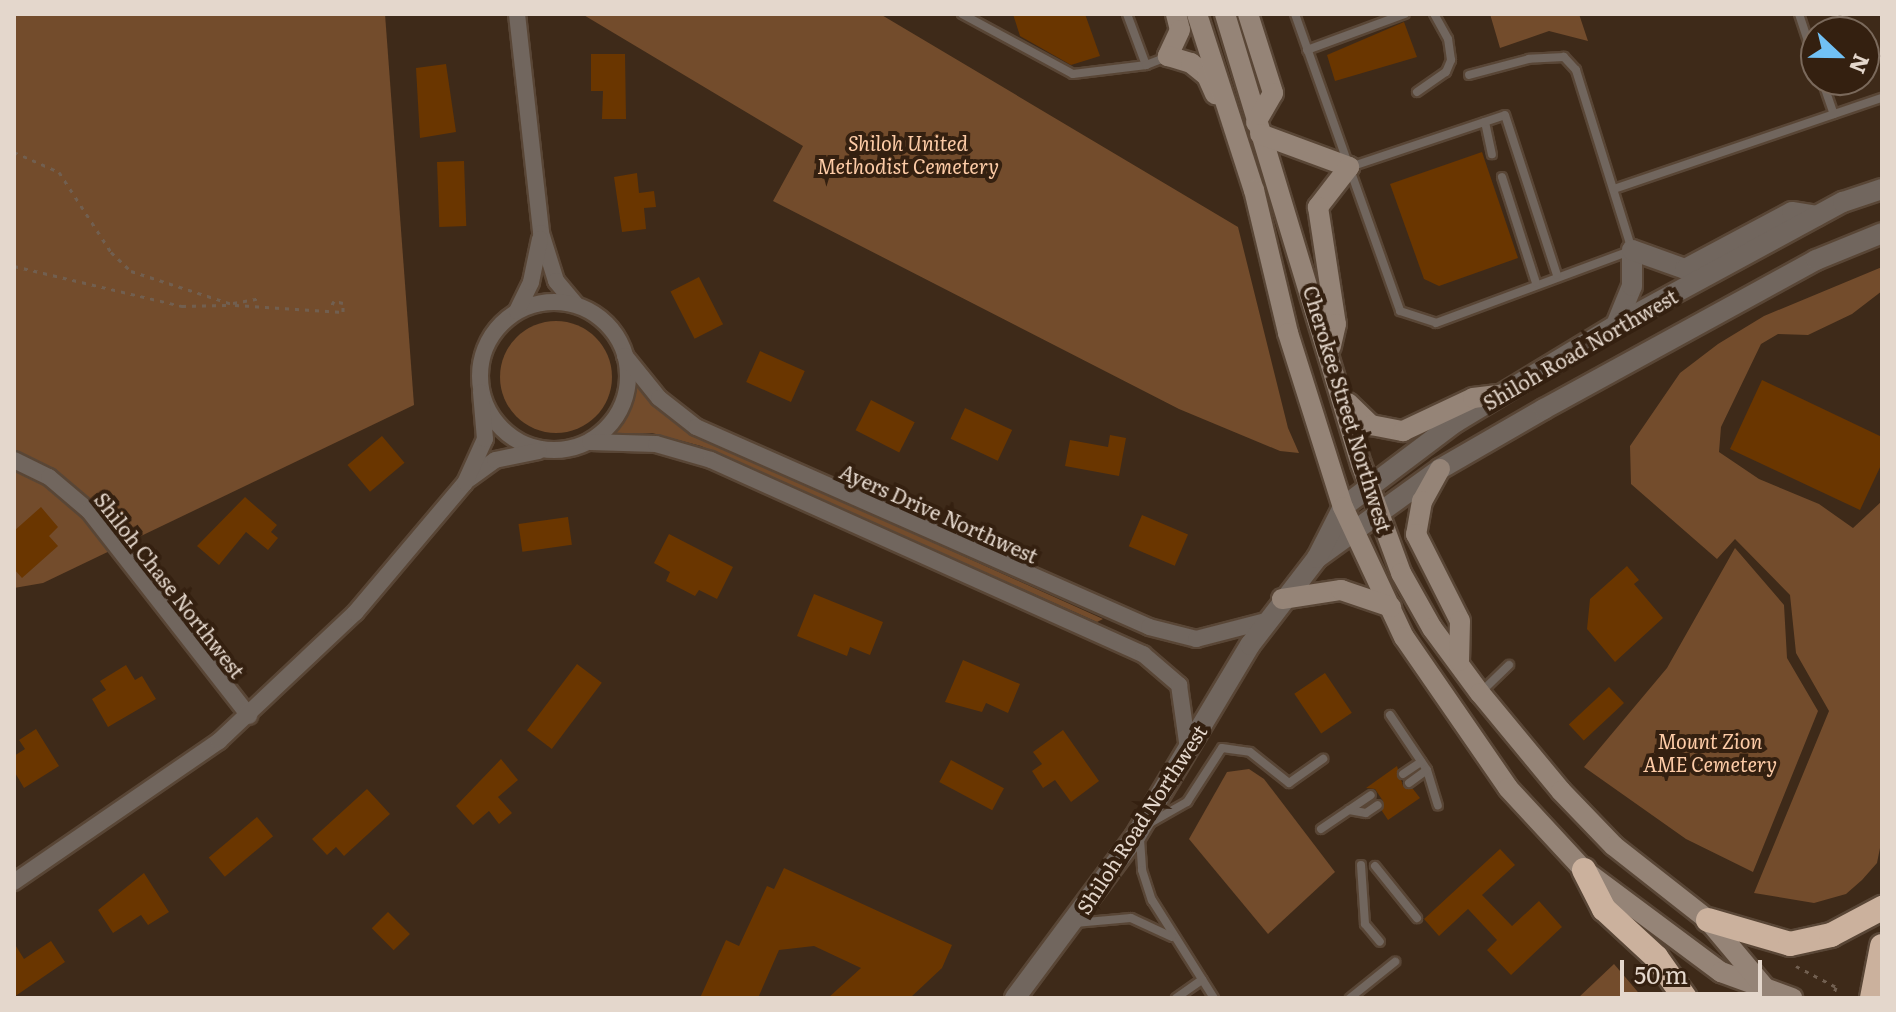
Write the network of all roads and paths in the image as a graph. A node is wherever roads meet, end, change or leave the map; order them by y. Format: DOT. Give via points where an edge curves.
graph roads {
  1 [pos="517,14"];
  2 [pos="962,14"];
  3 [pos="1127,14"];
  4 [pos="1176,14"];
  5 [pos="1197,14"];
  6 [pos="1225,14"];
  7 [pos="1248,14"];
  8 [pos="1295,14"];
  9 [pos="1405,14"];
  10 [pos="1434,14"];
  11 [pos="1307,50"];
  12 [pos="1168,56"];
  13 [pos="1146,65"];
  14 [pos="1469,75"];
  15 [pos="1417,92"];
  16 [pos="1828,96"];
  17 [pos="1882,98"];
  18 [pos="1834,114"];
  19 [pos="1485,122"];
  20 [pos="1258,128"];
  21 [pos="14,152"];
  22 [pos="1242,152"];
  23 [pos="1492,154"];
  24 [pos="1349,167"];
  25 [pos="1502,177"];
  26 [pos="1614,189"];
  27 [pos="1882,189"];
  28 [pos="1817,216"];
  29 [pos="541,233"];
  30 [pos="1882,233"];
  31 [pos="1632,250"];
  32 [pos="14,266"];
  33 [pos="1557,275"];
  34 [pos="1536,283"];
  35 [pos="261,298"];
  36 [pos="229,304"];
  37 [pos="575,304"];
  38 [pos="330,308"];
  39 [pos="517,311"];
  40 [pos="1616,325"];
  41 [pos="1330,353"];
  42 [pos="625,356"];
  43 [pos="481,392"];
  44 [pos="1498,395"];
  45 [pos="1343,396"];
  46 [pos="590,442"];
  47 [pos="543,450"];
  48 [pos="14,460"];
  49 [pos="1440,469"];
  50 [pos="465,483"];
  51 [pos="1369,487"];
  52 [pos="1343,507"];
  53 [pos="1379,516"];
  54 [pos="1356,533"];
  55 [pos="1317,558"];
  56 [pos="1282,599"];
  57 [pos="1391,607"];
  58 [pos="1266,621"];
  59 [pos="1459,661"];
  60 [pos="1509,665"];
  61 [pos="1480,693"];
  62 [pos="1390,715"];
  63 [pos="249,716"];
  64 [pos="1188,749"];
  65 [pos="1323,759"];
  66 [pos="1424,766"];
  67 [pos="1403,774"];
  68 [pos="1409,783"];
  69 [pos="1371,795"];
  70 [pos="1378,805"];
  71 [pos="1438,805"];
  72 [pos="1349,810"];
  73 [pos="1141,827"];
  74 [pos="1321,829"];
  75 [pos="1361,865"];
  76 [pos="1375,866"];
  77 [pos="1584,870"];
  78 [pos="14,882"];
  79 [pos="1882,908"];
  80 [pos="1417,918"];
  81 [pos="1708,920"];
  82 [pos="1074,923"];
  83 [pos="1173,937"];
  84 [pos="1380,942"];
  85 [pos="1882,946"];
  86 [pos="1790,960"];
  87 [pos="1395,962"];
  88 [pos="1202,980"];
  89 [pos="1769,993"];
  90 [pos="1833,997"];
  91 [pos="1015,998"];
  92 [pos="1176,998"];
  93 [pos="1214,998"];
  94 [pos="1350,998"];
  95 [pos="1685,998"];
  96 [pos="1792,998"];
  97 [pos="1872,998"];
  1 -- 29 [label="street"];
  2 -- 13 [label="lane" via="1073,74"];
  3 -- 13 [label="lane"];
  4 -- 12 [label="main road" via="1180,30"];
  5 -- 22 [label="main road, Cherokee Street Northwest"];
  6 -- 20 [label="main road, Cherokee Street Northwest"];
  7 -- 20 [label="main road" via="1273,93"];
  8 -- 11 [label="lane"];
  9 -- 11 [label="lane"];
  10 -- 15 [label="lane" via="1448,39 1451,60 1446,72"];
  11 -- 24 [label="lane"];
  12 -- 13 [label="lane"];
  12 -- 22 [label="main road" via="1191,63 1207,76"];
  14 -- 26 [label="lane" via="1529,59 1564,57 1576,70"];
  16 -- 18 [label="lane"];
  17 -- 18 [label="lane"];
  18 -- 26 [label="lane"];
  19 -- 23 [label="lane"];
  19 -- 24 [label="lane"];
  19 -- 33 [label="lane" via="1505,115"];
  20 -- 24 [label="main road"];
  20 -- 41 [label="main road, Cherokee Street Northwest"];
  21 -- 36 [label="path" via="59,172 111,252 131,271"];
  22 -- 52 [label="main road, Cherokee Street Northwest" via="1288,333"];
  24 -- 34 [label="lane" via="1400,311 1436,323"];
  24 -- 41 [label="main road" via="1318,207 1336,324"];
  25 -- 34 [label="lane"];
  26 -- 31 [label="lane"];
  27 -- 28 [label="street, Shiloh Road Northwest"];
  28 -- 31 [label="street" via="1792,212 1685,269"];
  28 -- 40 [label="street, Shiloh Road Northwest"];
  29 -- 37 [label="street" via="556,281"];
  29 -- 39 [label="street" via="531,282"];
  30 -- 49 [label="street, Shiloh Road Northwest" via="1711,315"];
  31 -- 33 [label="lane"];
  31 -- 40 [label="street" via="1632,286"];
  32 -- 36 [label="path" via="182,306"];
  33 -- 34 [label="lane"];
  35 -- 36 [label="path"];
  36 -- 38 [label="path" via="343,312 343,303 334,301"];
  37 -- 39 [label="street" via="554,302"];
  37 -- 42 [label="street" via="610,326"];
  39 -- 43 [label="street" via="487,346"];
  40 -- 44 [label="street, Shiloh Road Northwest"];
  41 -- 45 [label="main road, Cherokee Street Northwest"];
  42 -- 46 [label="street" via="628,385 623,406"];
  42 -- 58 [label="street, Ayers Drive Northwest" via="659,398 696,427 1149,627 1196,639"];
  43 -- 47 [label="street" via="498,426 512,439"];
  43 -- 50 [label="street" via="485,439"];
  44 -- 45 [label="main road" via="1473,398 1403,431 1362,420"];
  44 -- 51 [label="street, Shiloh Road Northwest"];
  45 -- 51 [label="main road, Cherokee Street Northwest"];
  46 -- 47 [label="street"];
  46 -- 64 [label="street" via="671,446 711,460 1143,654 1179,685"];
  47 -- 50 [label="street" via="495,460"];
  48 -- 63 [label="street, Shiloh Chase Northwest" via="49,477 89,511"];
  49 -- 53 [label="street, Shiloh Road Northwest"];
  49 -- 59 [label="main road" via="1422,501 1416,534 1460,621"];
  50 -- 63 [label="street" via="355,613"];
  51 -- 52 [label="street, Shiloh Road Northwest"];
  51 -- 53 [label="main road, Cherokee Street Northwest"];
  52 -- 54 [label="main road, Cherokee Street Northwest"];
  52 -- 55 [label="street, Shiloh Road Northwest"];
  53 -- 54 [label="street, Shiloh Road Northwest"];
  53 -- 59 [label="main road, Cherokee Street Northwest" via="1401,573 1432,628"];
  54 -- 55 [label="street, Shiloh Road Northwest"];
  54 -- 57 [label="main road, Cherokee Street Northwest"];
  55 -- 56 [label="street, Shiloh Road Northwest"];
  56 -- 57 [label="main road" via="1341,590"];
  56 -- 58 [label="street, Shiloh Road Northwest"];
  57 -- 77 [label="main road, Cherokee Street Northwest" via="1404,637 1476,746"];
  58 -- 64 [label="street, Shiloh Road Northwest"];
  59 -- 61 [label="main road, Cherokee Street Northwest"];
  60 -- 61 [label="lane"];
  61 -- 81 [label="main road, Cherokee Street Northwest" via="1614,846"];
  62 -- 66 [label="lane"];
  63 -- 78 [label="street" via="142,797"];
  64 -- 73 [label="street, Shiloh Road Northwest"];
  65 -- 73 [label="lane" via="1289,783 1250,752 1222,748 1187,802"];
  66 -- 67 [label="lane"];
  66 -- 68 [label="lane"];
  66 -- 71 [label="lane"];
  69 -- 72 [label="lane"];
  70 -- 72 [label="lane" via="1366,813"];
  72 -- 74 [label="lane"];
  73 -- 82 [label="street, Shiloh Road Northwest"];
  73 -- 83 [label="lane" via="1146,886"];
  75 -- 84 [label="lane" via="1365,924"];
  76 -- 80 [label="lane"];
  77 -- 89 [label="main road, Cherokee Street Northwest" via="1721,972"];
  77 -- 95 [label="highway" via="1604,909 1656,957"];
  79 -- 81 [label="highway" via="1831,935 1790,944"];
  81 -- 89 [label="main road, Cherokee Street Northwest"];
  82 -- 83 [label="lane" via="1131,918"];
  82 -- 91 [label="street, Shiloh Road Northwest"];
  83 -- 88 [label="lane"];
  85 -- 97 [label="highway"];
  86 -- 90 [label="path" via="1836,987"];
  87 -- 94 [label="lane"];
  88 -- 92 [label="lane"];
  88 -- 93 [label="lane"];
  89 -- 96 [label="main road"];
}
